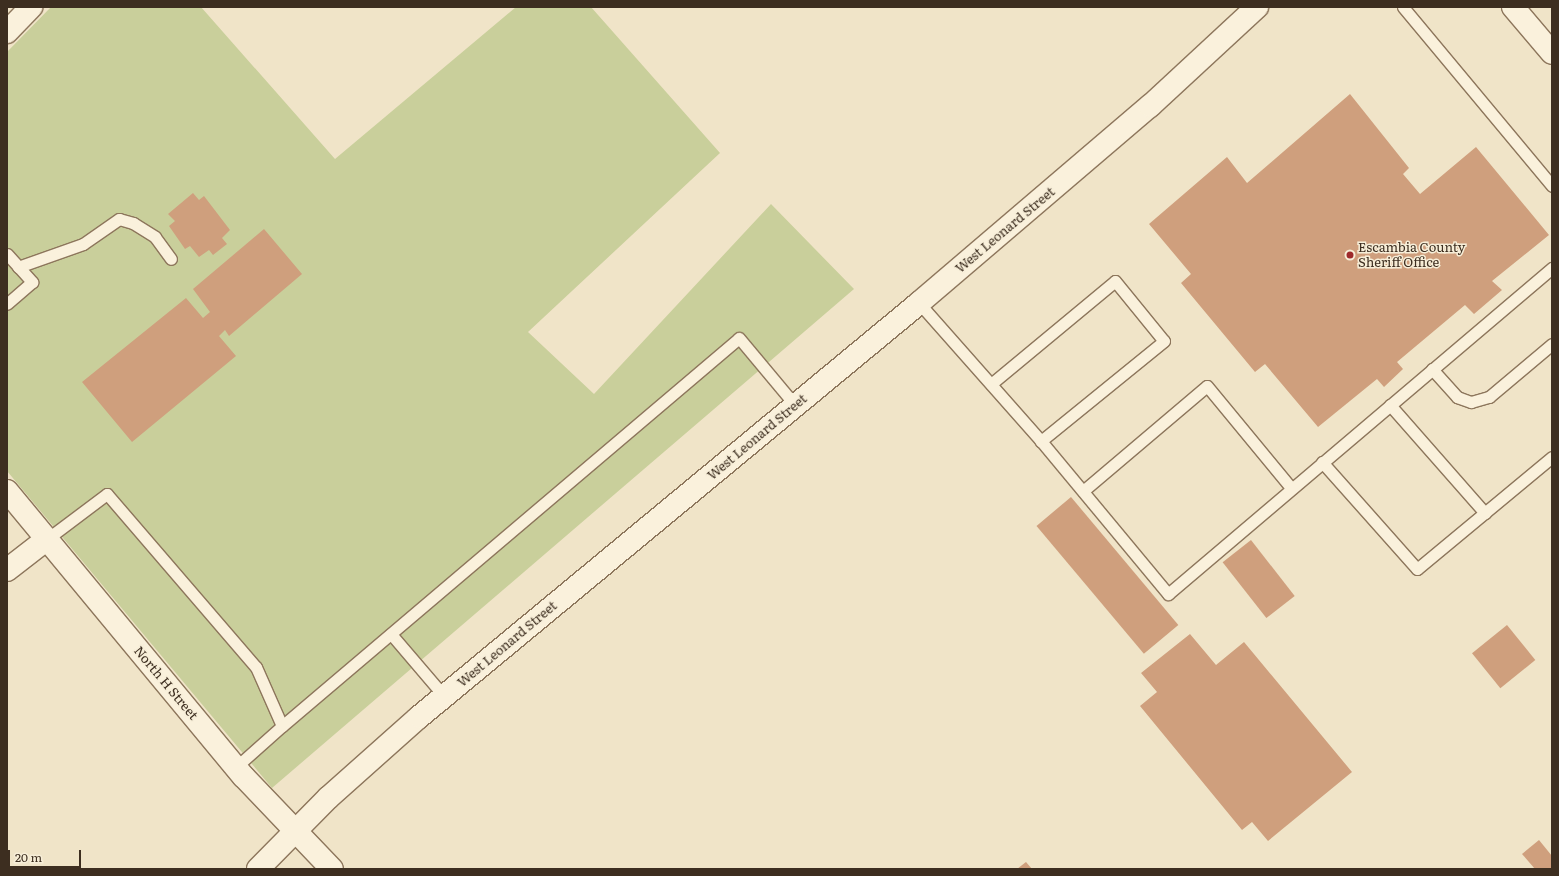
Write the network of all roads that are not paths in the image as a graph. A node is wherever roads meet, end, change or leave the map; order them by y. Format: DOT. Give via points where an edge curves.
graph roads {
  1 [pos="31,7"];
  2 [pos="1257,7"];
  3 [pos="1403,7"];
  4 [pos="1513,7"];
  5 [pos="7,32"];
  6 [pos="1552,53"];
  7 [pos="1552,186"];
  8 [pos="7,254"];
  9 [pos="171,259"];
  10 [pos="18,267"];
  11 [pos="1552,268"];
  12 [pos="919,303"];
  13 [pos="7,304"];
  14 [pos="1552,344"];
  15 [pos="1432,369"];
  16 [pos="991,384"];
  17 [pos="795,405"];
  18 [pos="1390,405"];
  19 [pos="1041,441"];
  20 [pos="1552,457"];
  21 [pos="1322,462"];
  22 [pos="1291,488"];
  23 [pos="7,491"];
  24 [pos="1083,491"];
  25 [pos="1485,513"];
  26 [pos="47,539"];
  27 [pos="7,570"];
  28 [pos="391,634"];
  29 [pos="444,696"];
  30 [pos="282,726"];
  31 [pos="236,767"];
  32 [pos="295,831"];
  33 [pos="258,869"];
  34 [pos="332,869"];
  1 -- 5 [label="street"];
  2 -- 12 [label="street, West Leonard Street" via="1150,106"];
  3 -- 7 [label="lane"];
  4 -- 6 [label="street"];
  8 -- 10 [label="lane"];
  9 -- 10 [label="lane" via="155,237 134,223 119,219 83,244"];
  10 -- 13 [label="lane" via="32,282"];
  11 -- 15 [label="lane"];
  12 -- 16 [label="lane"];
  12 -- 17 [label="street, West Leonard Street"];
  14 -- 15 [label="lane" via="1489,397 1471,402 1457,398"];
  15 -- 18 [label="lane"];
  16 -- 19 [label="lane"];
  16 -- 19 [label="lane" via="1114,281 1164,340"];
  17 -- 28 [label="lane" via="739,338"];
  17 -- 29 [label="street, West Leonard Street"];
  18 -- 21 [label="lane"];
  18 -- 25 [label="lane"];
  19 -- 24 [label="lane"];
  20 -- 25 [label="lane"];
  21 -- 22 [label="lane"];
  21 -- 25 [label="lane" via="1417,569"];
  22 -- 24 [label="lane" via="1207,386"];
  22 -- 24 [label="lane" via="1168,594"];
  23 -- 26 [label="street, North H Street"];
  26 -- 27 [label="street"];
  26 -- 30 [label="lane" via="107,494 256,667"];
  26 -- 31 [label="street, North H Street"];
  28 -- 29 [label="lane"];
  28 -- 30 [label="lane"];
  29 -- 32 [label="street, West Leonard Street"];
  30 -- 31 [label="lane"];
  31 -- 32 [label="street, North H Street"];
  32 -- 33 [label="street, West Leonard Street"];
  32 -- 34 [label="street, North H Street"];
}
